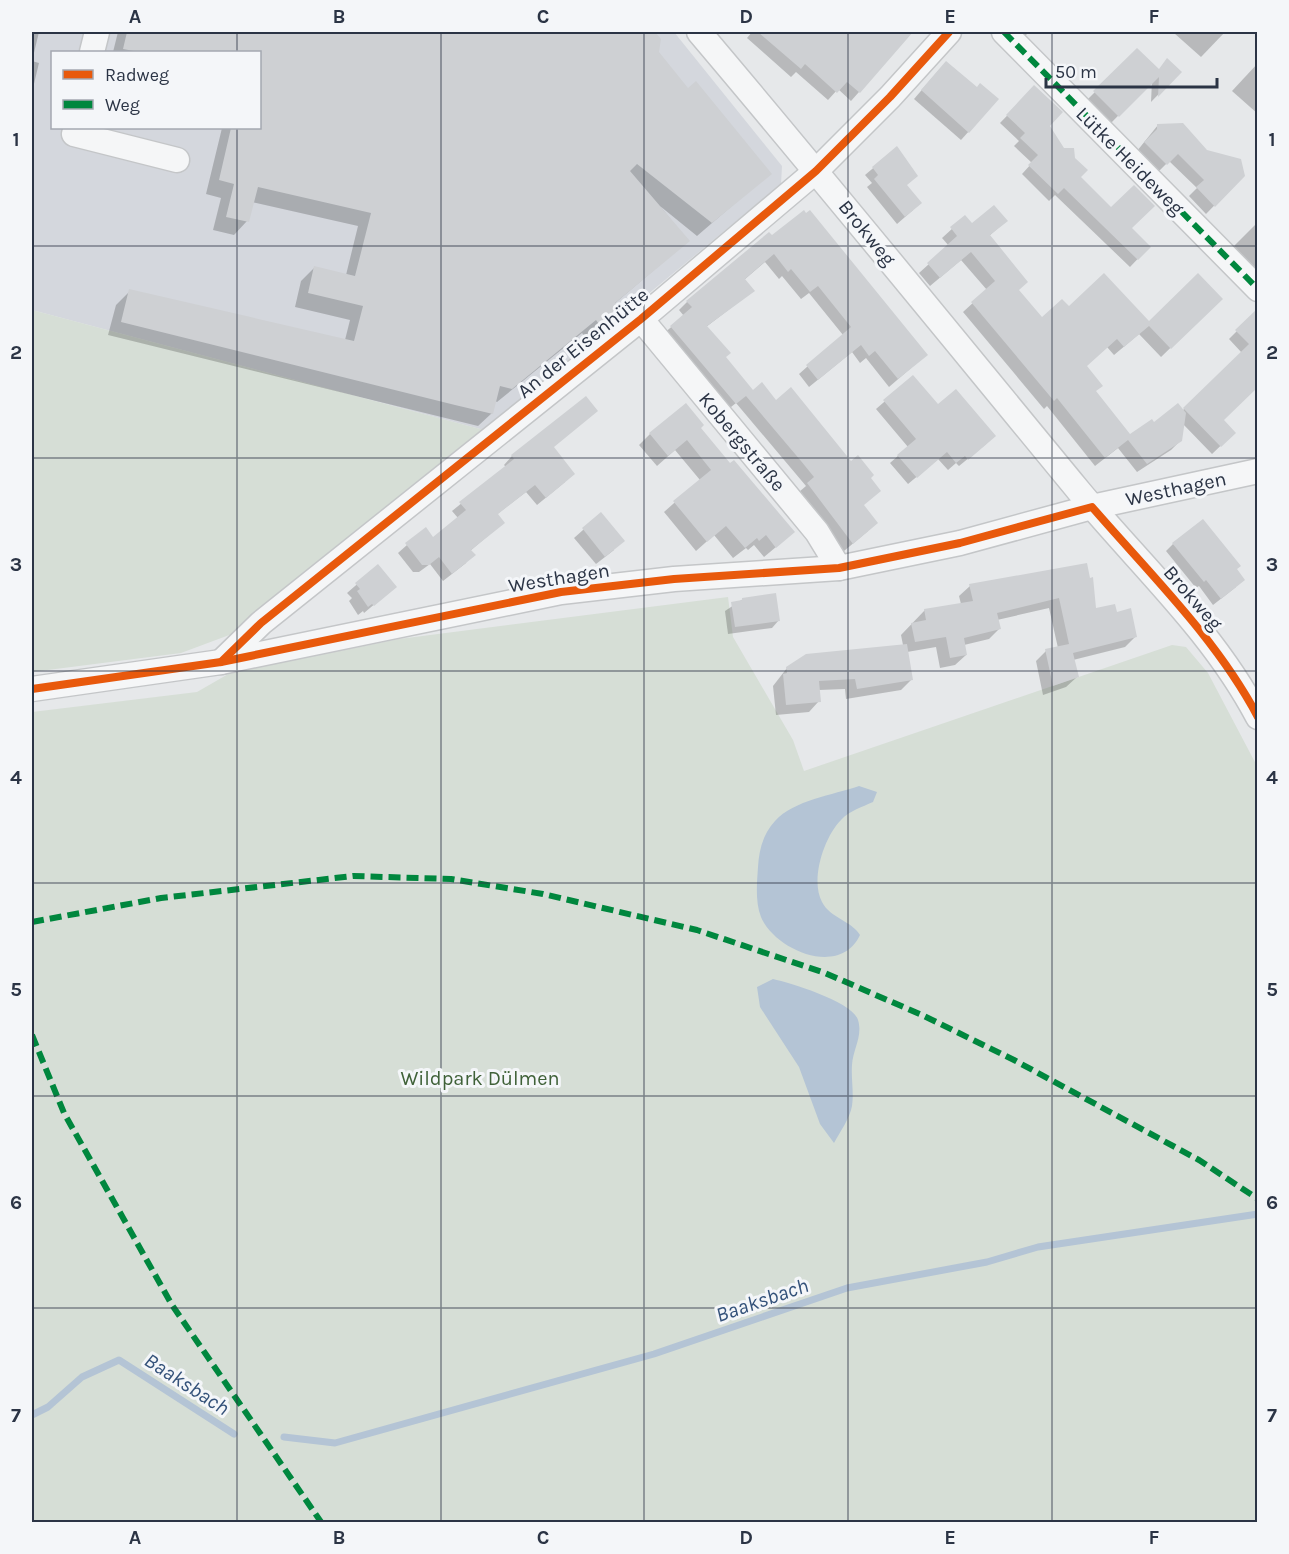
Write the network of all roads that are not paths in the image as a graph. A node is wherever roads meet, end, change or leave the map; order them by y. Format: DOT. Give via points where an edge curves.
graph roads {
  1 [pos="97,32"];
  2 [pos="699,32"];
  3 [pos="949,32"];
  4 [pos="1004,32"];
  5 [pos="92,51"];
  6 [pos="76,129"];
  7 [pos="177,160"];
  8 [pos="816,171"];
  9 [pos="1257,289"];
  10 [pos="641,319"];
  11 [pos="1257,471"];
  12 [pos="1092,507"];
  13 [pos="839,568"];
  14 [pos="221,662"];
  15 [pos="32,689"];
  16 [pos="1257,717"];
  1 -- 5 [label="street"];
  2 -- 8 [label="street, Brokweg"];
  3 -- 8 [label="street, An der Eisenhütte"];
  4 -- 9 [label="street, Lütke Heideweg"];
  6 -- 7 [label="street" via="74,134"];
  8 -- 10 [label="street, An der Eisenhütte"];
  8 -- 12 [label="street, Brokweg"];
  10 -- 13 [label="street, Kobergstraße" via="817,532"];
  10 -- 14 [label="street, An der Eisenhütte" via="261,623"];
  11 -- 12 [label="street, Westhagen"];
  12 -- 13 [label="street, Westhagen" via="960,543"];
  12 -- 16 [label="street, Brokweg" via="1208,639"];
  13 -- 14 [label="street, Westhagen" via="674,579 561,592"];
  14 -- 15 [label="street, Westhagen"];
}
